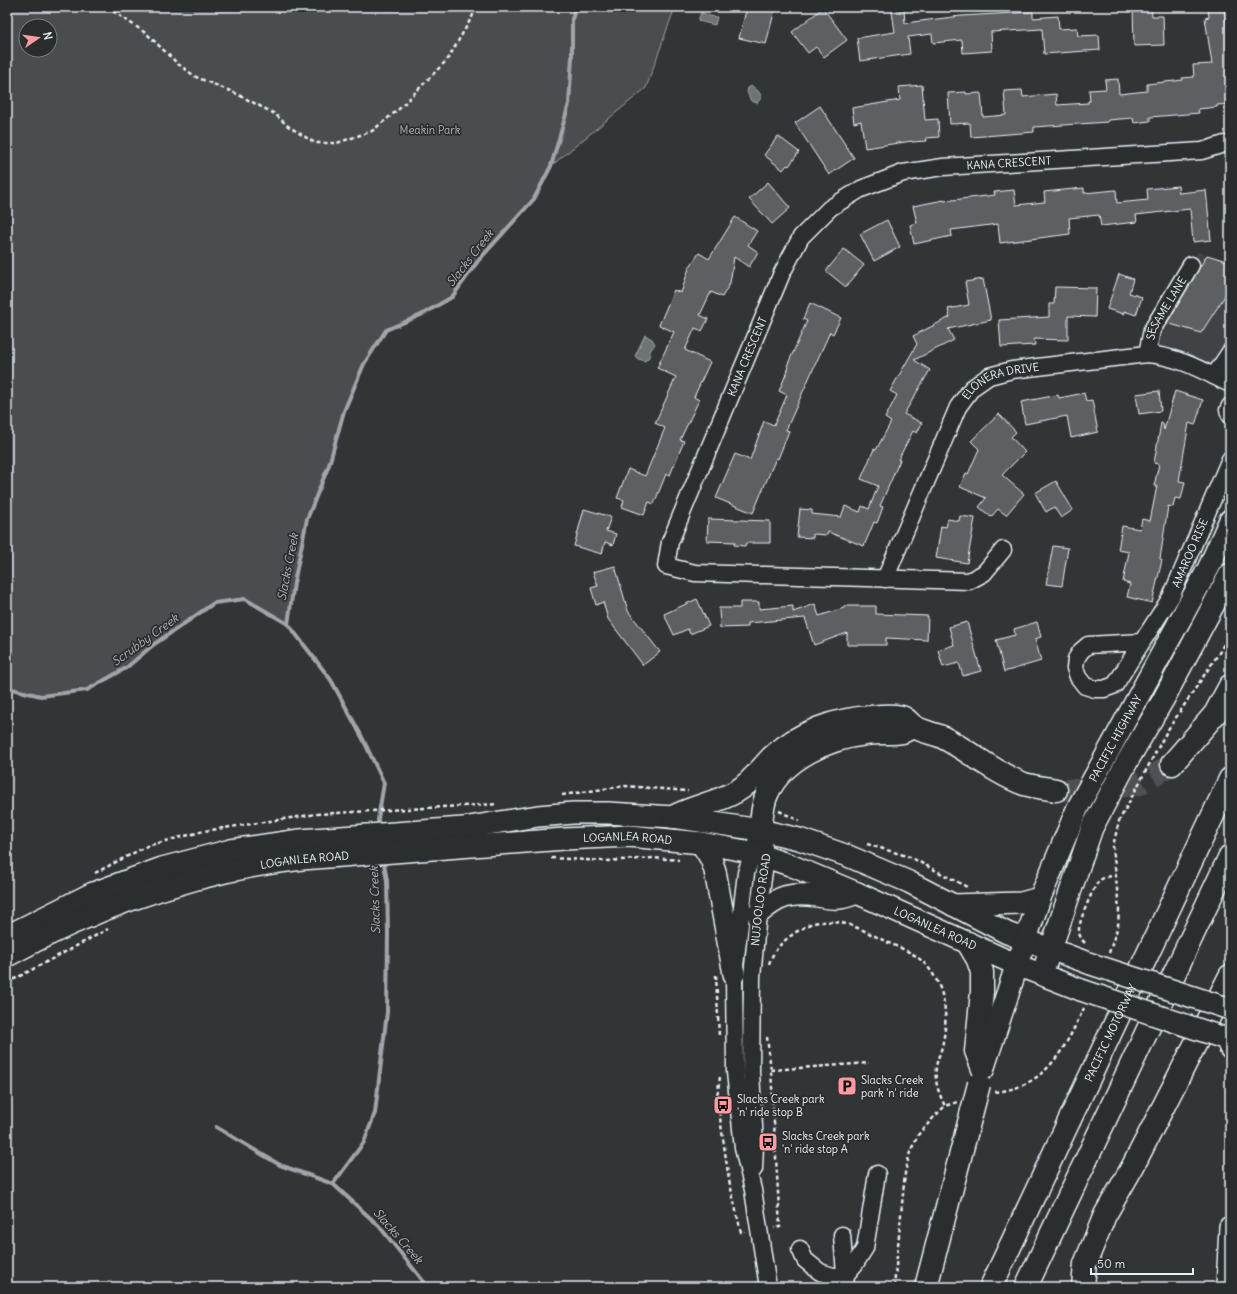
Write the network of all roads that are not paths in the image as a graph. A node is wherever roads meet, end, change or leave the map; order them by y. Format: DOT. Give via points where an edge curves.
graph roads {
  1 [pos="1224,144"];
  2 [pos="1191,265"];
  3 [pos="1230,352"];
  4 [pos="1147,354"];
  5 [pos="1214,376"];
  6 [pos="1230,384"];
  7 [pos="1230,406"];
  8 [pos="1230,415"];
  9 [pos="1230,459"];
  10 [pos="1230,520"];
  11 [pos="1003,550"];
  12 [pos="1230,574"];
  13 [pos="885,579"];
  14 [pos="1142,642"];
  15 [pos="1230,686"];
  16 [pos="913,726"];
  17 [pos="1172,764"];
  18 [pos="1230,779"];
  19 [pos="1056,790"];
  20 [pos="673,817"];
  21 [pos="760,830"];
  22 [pos="463,837"];
  23 [pos="701,843"];
  24 [pos="301,850"];
  25 [pos="759,855"];
  26 [pos="1230,856"];
  27 [pos="857,893"];
  28 [pos="1040,898"];
  29 [pos="953,905"];
  30 [pos="758,914"];
  31 [pos="7,936"];
  32 [pos="1025,940"];
  33 [pos="968,943"];
  34 [pos="1051,950"];
  35 [pos="7,956"];
  36 [pos="1017,965"];
  37 [pos="725,971"];
  38 [pos="1042,974"];
  39 [pos="1230,976"];
  40 [pos="1230,1009"];
  41 [pos="1227,1041"];
  42 [pos="985,1082"];
  43 [pos="877,1174"];
  44 [pos="753,1190"];
  45 [pos="1230,1227"];
  46 [pos="842,1235"];
  47 [pos="800,1249"];
  48 [pos="845,1281"];
  49 [pos="768,1287"];
  50 [pos="926,1287"];
  51 [pos="991,1287"];
  52 [pos="1026,1287"];
  53 [pos="1083,1287"];
  54 [pos="1227,1287"];
  1 -- 13 [label="street, KANA CRESCENT" via="1202,151 943,167 903,173 861,189 830,208 801,237 782,273 670,542 666,566 695,573"];
  2 -- 4 [label="street, SESAME LANE" via="1152,330"];
  3 -- 5 [label="street"];
  4 -- 5 [label="street, ELONERA DRIVE" via="1182,361"];
  4 -- 13 [label="street, ELONERA DRIVE" via="1012,370 989,376 972,388 958,407"];
  5 -- 6 [label="street, ELONERA DRIVE"];
  7 -- 8 [label="street"];
  9 -- 14 [label="street, AMAROO RISE" via="1172,597"];
  10 -- 28 [label="main road, PACIFIC HIGHWAY" via="1209,567 1078,807"];
  11 -- 13 [label="street, KANA CRESCENT" via="984,573 969,581"];
  12 -- 34 [label="main road, PACIFIC HIGHWAY" via="1092,828"];
  15 -- 17 [label="highway" via="1214,714"];
  16 -- 19 [label="highway" via="941,737 1024,784"];
  16 -- 20 [label="highway" via="903,717 885,716 843,720 823,726 782,749 739,790 720,800 686,810"];
  16 -- 21 [label="highway" via="902,732 847,737 810,751 795,761 774,782 767,794"];
  18 -- 51 [label="highway, PACIFIC MOTORWAY"];
  20 -- 21 [label="main road, LOGANLEA ROAD"];
  20 -- 22 [label="main road, LOGANLEA ROAD" via="616,813 538,816"];
  21 -- 25 [label="street, NUJOOLOO ROAD"];
  21 -- 29 [label="main road, LOGANLEA ROAD" via="799,839 848,856 909,882"];
  22 -- 23 [label="main road, LOGANLEA ROAD" via="564,839 629,836"];
  22 -- 24 [label="main road, LOGANLEA ROAD"];
  23 -- 25 [label="main road, LOGANLEA ROAD"];
  23 -- 37 [label="main road" via="715,871"];
  24 -- 31 [label="main road, LOGANLEA ROAD" via="231,850 162,868 93,893"];
  24 -- 35 [label="main road, LOGANLEA ROAD" via="275,862 231,870 163,888 98,912"];
  25 -- 27 [label="main road, LOGANLEA ROAD"];
  25 -- 30 [label="street, NUJOOLOO ROAD"];
  25 -- 37 [label="street, NUJOOLOO ROAD" via="746,873"];
  26 -- 52 [label="highway"];
  27 -- 30 [label="main road" via="838,899 792,894 779,898"];
  27 -- 33 [label="main road, LOGANLEA ROAD"];
  28 -- 29 [label="main road" via="1021,903"];
  28 -- 32 [label="main road, PACIFIC HIGHWAY"];
  29 -- 32 [label="main road, LOGANLEA ROAD"];
  30 -- 44 [label="street, NUJOOLOO ROAD" via="752,977"];
  32 -- 34 [label="main road, LOGANLEA ROAD"];
  32 -- 36 [label="main road, PACIFIC HIGHWAY"];
  33 -- 36 [label="main road, LOGANLEA ROAD"];
  33 -- 42 [label="highway" via="982,972 976,1051"];
  34 -- 38 [label="main road, PACIFIC HIGHWAY"];
  34 -- 40 [label="main road, LOGANLEA ROAD, bridge" via="1096,956"];
  36 -- 38 [label="main road, LOGANLEA ROAD"];
  36 -- 42 [label="highway"];
  37 -- 44 [label="street, NUJOOLOO ROAD" via="743,1148"];
  38 -- 41 [label="main road, LOGANLEA ROAD, bridge" via="1084,996"];
  39 -- 53 [label="highway" via="1137,1159 1105,1215 1084,1264"];
  42 -- 50 [label="highway, bridge" via="966,1134"];
  43 -- 48 [label="street" via="865,1248"];
  44 -- 49 [label="street, NUJOOLOO ROAD"];
  45 -- 54 [label="main road"];
  46 -- 48 [label="street"];
  47 -- 48 [label="street" via="805,1260 820,1272"];
}
